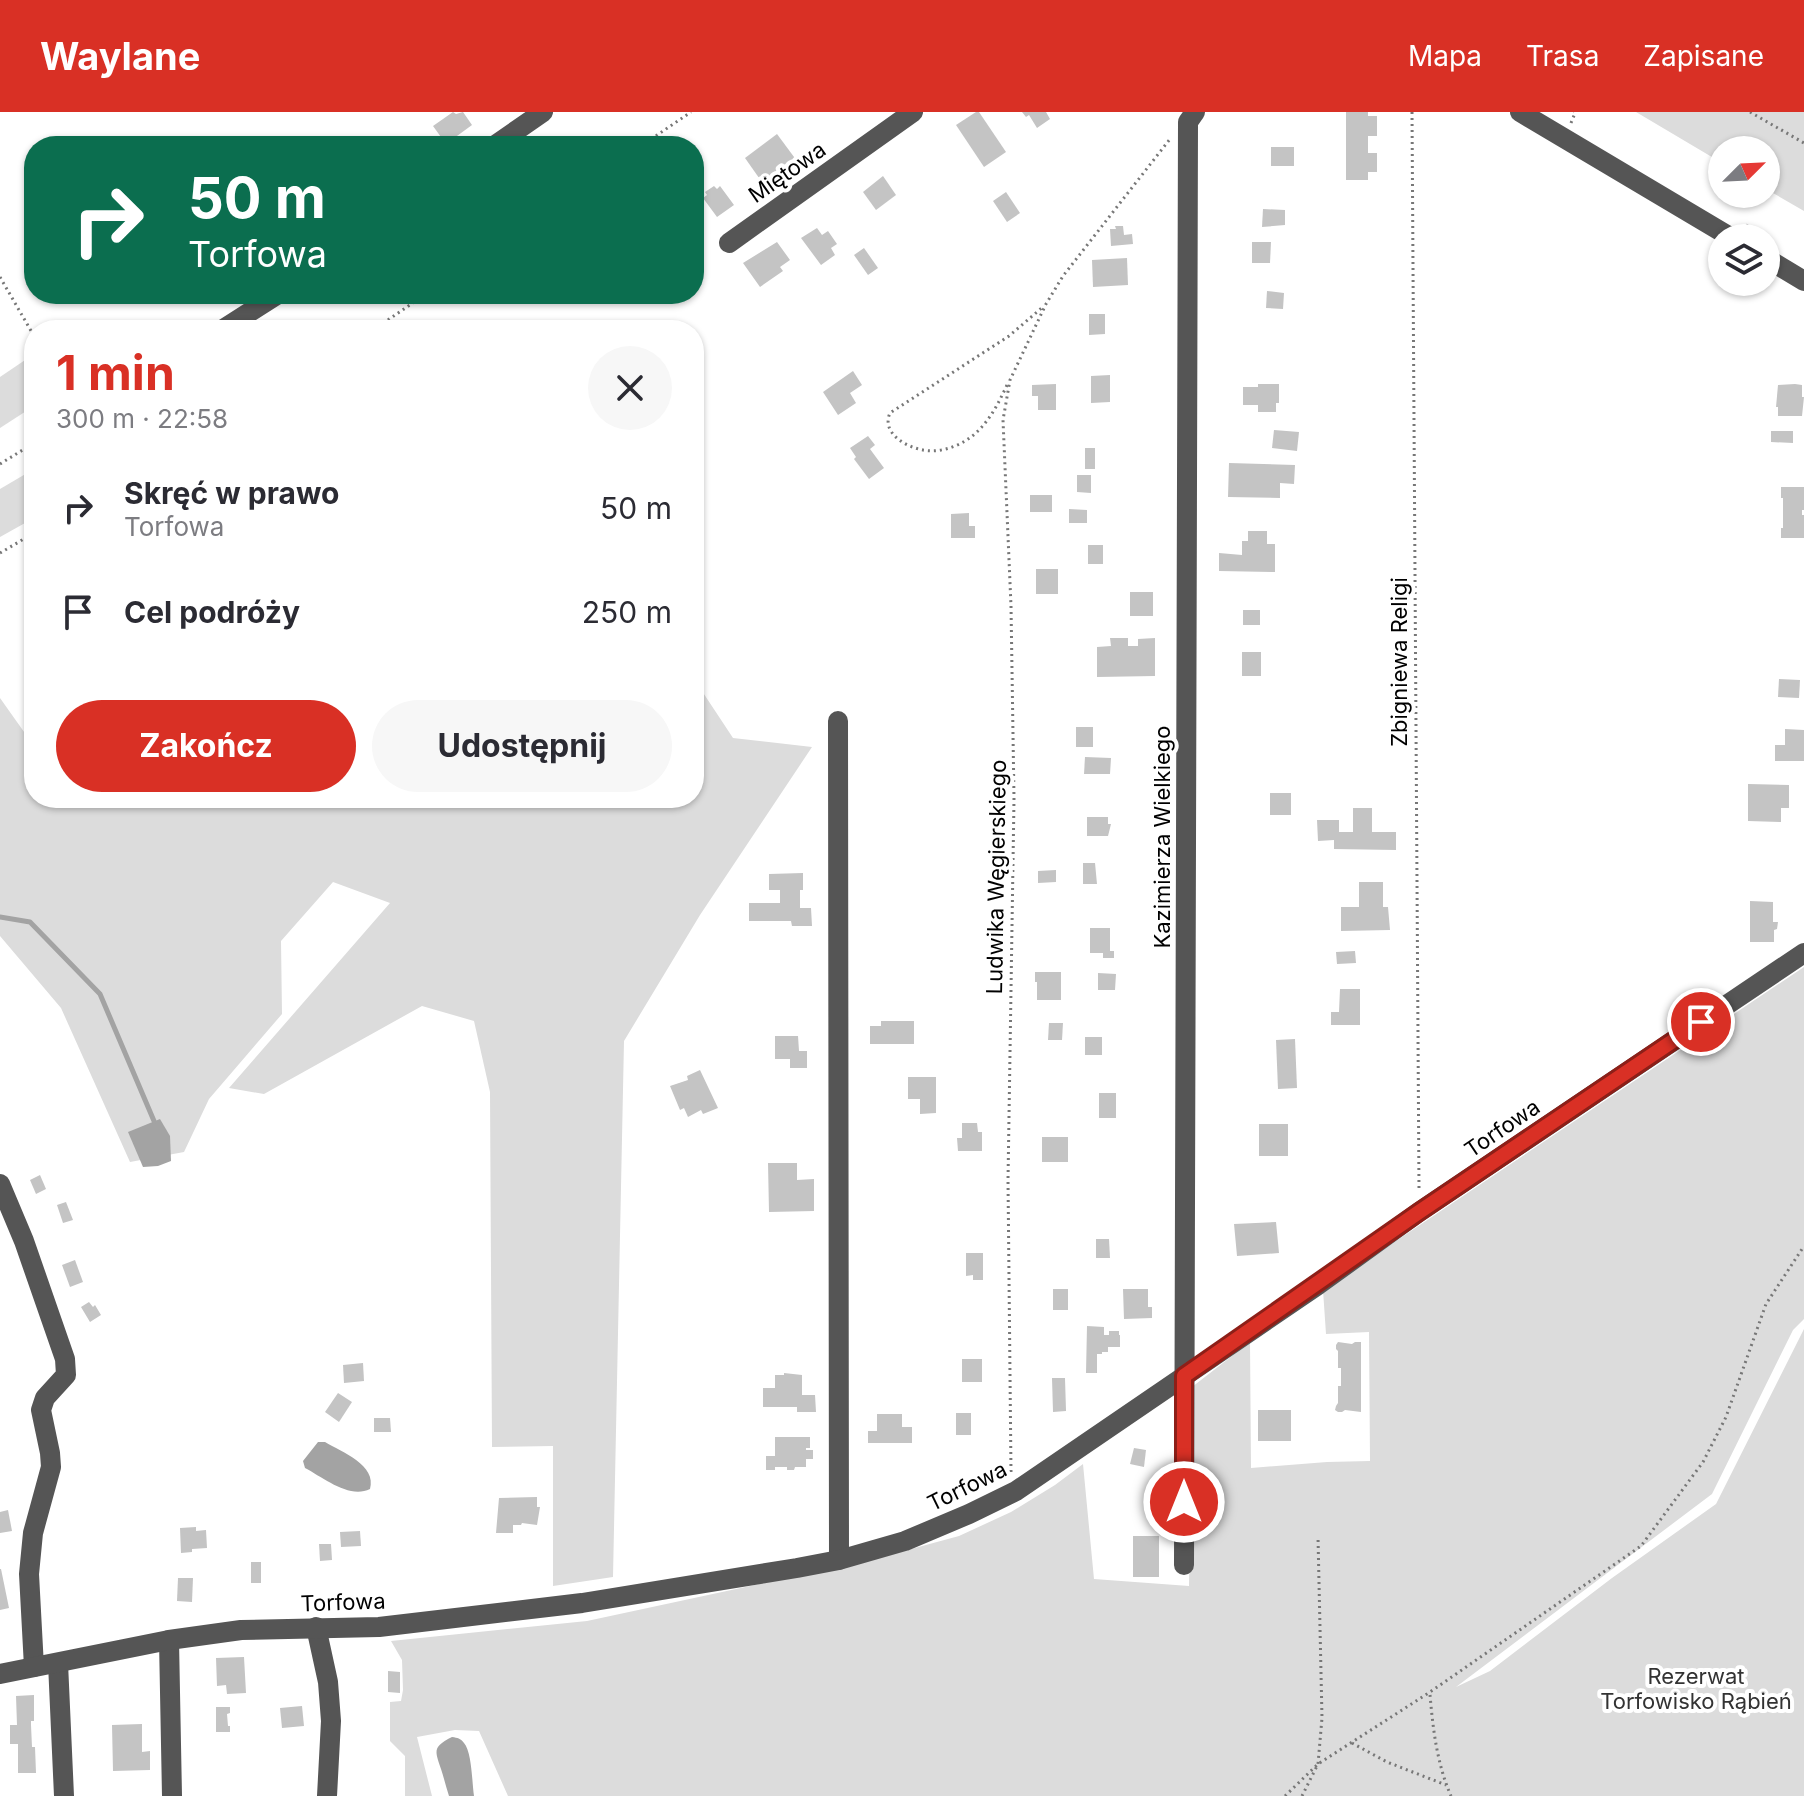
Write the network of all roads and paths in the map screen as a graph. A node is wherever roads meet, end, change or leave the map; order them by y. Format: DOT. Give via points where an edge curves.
graph roads {
  1 [pos="543,112"];
  2 [pos="691,112"];
  3 [pos="913,112"];
  4 [pos="1412,112"];
  5 [pos="1520,112"];
  6 [pos="1750,112"];
  7 [pos="1191,117"];
  8 [pos="508,136"];
  9 [pos="656,136"];
  10 [pos="1804,143"];
  11 [pos="1708,224"];
  12 [pos="729,243"];
  13 [pos="1780,266"];
  14 [pos="0,277"];
  15 [pos="1804,281"];
  16 [pos="262,304"];
  17 [pos="411,304"];
  18 [pos="1046,304"];
  19 [pos="25,320"];
  20 [pos="238,320"];
  21 [pos="388,320"];
  22 [pos="1010,380"];
  23 [pos="24,449"];
  24 [pos="0,464"];
  25 [pos="24,539"];
  26 [pos="0,553"];
  27 [pos="838,721"];
  28 [pos="1804,953"];
  29 [pos="0,1184"];
  30 [pos="1419,1212"];
  31 [pos="1804,1246"];
  32 [pos="1184,1376"];
  33 [pos="1016,1491"];
  34 [pos="1318,1537"];
  35 [pos="839,1560"];
  36 [pos="1184,1565"];
  37 [pos="316,1627"];
  38 [pos="169,1640"];
  39 [pos="58,1663"];
  40 [pos="34,1667"];
  41 [pos="0,1674"];
  42 [pos="1430,1692"];
  43 [pos="1352,1743"];
  44 [pos="1318,1764"];
  45 [pos="1446,1785"];
  46 [pos="64,1796"];
  47 [pos="172,1796"];
  48 [pos="327,1796"];
  49 [pos="1285,1796"];
  50 [pos="1302,1796"];
  51 [pos="1451,1796"];
  1 -- 8 [label="street"];
  2 -- 9 [label="path"];
  3 -- 12 [label="street, Miętowa"];
  4 -- 30 [label="path, Zbigniewa Religi"];
  5 -- 11 [label="street"];
  6 -- 10 [label="path"];
  7 -- 18 [label="path, Ludwika Węgierskiego" via="1165,144"];
  7 -- 32 [label="street, Kazimierza Wielkiego"];
  13 -- 15 [label="street"];
  14 -- 19 [label="path"];
  16 -- 20 [label="street"];
  17 -- 21 [label="path"];
  18 -- 22 [label="path, Ludwika Węgierskiego"];
  18 -- 22 [label="path" via="1009,336 890,413 888,428 908,446 924,450 957,445 984,426"];
  22 -- 33 [label="path, Ludwika Węgierskiego" via="1003,420 1014,799 1008,1180 1011,1473"];
  23 -- 24 [label="path"];
  25 -- 26 [label="path"];
  27 -- 35 [label="street"];
  28 -- 30 [label="street, Torfowa"];
  29 -- 40 [label="street" via="66,1367 66,1375 41,1410 51,1467 33,1533 29,1574"];
  30 -- 32 [label="street, Torfowa"];
  31 -- 42 [label="path" via="1766,1304 1726,1417 1703,1462 1641,1546"];
  32 -- 33 [label="street, Torfowa"];
  32 -- 36 [label="street, Kazimierza Wielkiego"];
  33 -- 35 [label="street, Torfowa" via="905,1541"];
  34 -- 44 [label="path"];
  35 -- 37 [label="street, Torfowa" via="582,1603 379,1627"];
  37 -- 38 [label="street, Torfowa"];
  37 -- 48 [label="street" via="330,1708"];
  38 -- 39 [label="street, Torfowa"];
  38 -- 47 [label="street"];
  39 -- 40 [label="street, Torfowa"];
  39 -- 46 [label="street"];
  40 -- 41 [label="street, Torfowa"];
  42 -- 43 [label="path"];
  42 -- 45 [label="path"];
  43 -- 44 [label="path"];
  43 -- 45 [label="path"];
  44 -- 49 [label="path"];
  44 -- 50 [label="path"];
  45 -- 51 [label="path"];
}
